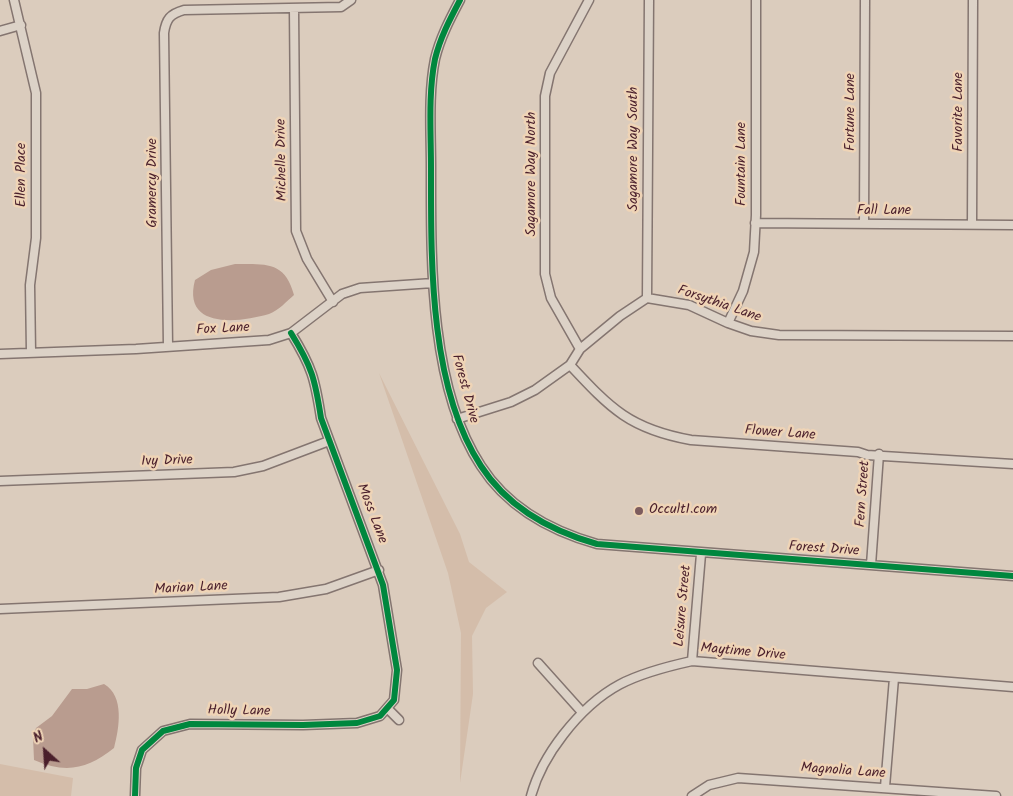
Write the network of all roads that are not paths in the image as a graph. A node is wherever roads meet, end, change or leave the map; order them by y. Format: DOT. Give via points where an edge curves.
graph roads {
  1 [pos="14,0"];
  2 [pos="351,0"];
  3 [pos="460,0"];
  4 [pos="588,0"];
  5 [pos="649,0"];
  6 [pos="756,0"];
  7 [pos="865,0"];
  8 [pos="973,0"];
  9 [pos="294,8"];
  10 [pos="21,25"];
  11 [pos="0,31"];
  12 [pos="755,223"];
  13 [pos="864,224"];
  14 [pos="972,224"];
  15 [pos="1013,225"];
  16 [pos="433,283"];
  17 [pos="647,298"];
  18 [pos="333,302"];
  19 [pos="728,323"];
  20 [pos="291,333"];
  21 [pos="1013,336"];
  22 [pos="168,346"];
  23 [pos="580,349"];
  24 [pos="31,352"];
  25 [pos="0,354"];
  26 [pos="570,365"];
  27 [pos="457,419"];
  28 [pos="329,441"];
  29 [pos="879,454"];
  30 [pos="1013,464"];
  31 [pos="0,481"];
  32 [pos="701,554"];
  33 [pos="871,565"];
  34 [pos="379,570"];
  35 [pos="1013,576"];
  36 [pos="0,609"];
  37 [pos="692,661"];
  38 [pos="538,663"];
  39 [pos="894,678"];
  40 [pos="1013,687"];
  41 [pos="388,709"];
  42 [pos="581,711"];
  43 [pos="399,720"];
  44 [pos="885,787"];
  45 [pos="135,796"];
  46 [pos="531,796"];
  47 [pos="692,796"];
  48 [pos="996,796"];
  1 -- 10 [label="street, Ellen Place"];
  2 -- 9 [label="street" via="341,7"];
  3 -- 16 [label="street, Forest Drive" via="441,38 432,81"];
  4 -- 23 [label="street, Sagamore Way North" via="550,73 545,96 545,274 551,298"];
  5 -- 17 [label="street, Sagamore Way South"];
  6 -- 12 [label="street, Fountain Lane"];
  7 -- 13 [label="street, Fortune Lane"];
  8 -- 14 [label="street, Favorite Lane"];
  9 -- 18 [label="street, Michelle Drive" via="296,231 307,259"];
  9 -- 22 [label="street, Gramercy Drive" via="184,10 167,20 164,33"];
  10 -- 11 [label="street"];
  10 -- 24 [label="street, Ellen Place" via="36,93 36,238 30,285"];
  12 -- 13 [label="street, Fall Lane"];
  12 -- 19 [label="street, Fountain Lane" via="754,252"];
  13 -- 14 [label="street, Fall Lane"];
  14 -- 15 [label="street, Fall Lane"];
  16 -- 18 [label="street, Fox Lane" via="360,288 342,294"];
  16 -- 27 [label="street, Forest Drive" via="442,355"];
  17 -- 19 [label="street, Forsythia Lane" via="689,305"];
  17 -- 23 [label="street"];
  18 -- 20 [label="street, Fox Lane"];
  19 -- 21 [label="street, Forsythia Lane" via="751,331 779,335"];
  20 -- 22 [label="street, Fox Lane" via="269,340"];
  20 -- 28 [label="street, Moss Lane" via="314,376 321,418"];
  22 -- 24 [label="street, Fox Lane"];
  23 -- 26 [label="street"];
  24 -- 25 [label="street, Fox Lane"];
  26 -- 27 [label="street" via="535,390 511,402"];
  26 -- 29 [label="street, Flower Lane" via="604,401 646,430 691,440"];
  27 -- 32 [label="street, Forest Drive" via="471,451 493,483 541,523 597,544"];
  28 -- 31 [label="street, Ivy Drive" via="264,466 234,472"];
  28 -- 34 [label="street, Moss Lane"];
  29 -- 30 [label="street, Flower Lane"];
  29 -- 33 [label="street, Fern Street"];
  32 -- 33 [label="street, Forest Drive"];
  32 -- 37 [label="street, Leisure Street"];
  33 -- 35 [label="street, Forest Drive"];
  34 -- 36 [label="street, Marian Lane" via="326,589 279,597"];
  34 -- 41 [label="street, Moss Lane" via="397,670 397,692"];
  37 -- 39 [label="street, Maytime Drive"];
  37 -- 42 [label="street, Maytime Drive" via="628,680"];
  38 -- 42 [label="street"];
  39 -- 40 [label="street, Maytime Drive"];
  39 -- 44 [label="street"];
  41 -- 43 [label="street"];
  41 -- 45 [label="street, Holly Lane" via="380,716 357,722 303,726 190,724 163,731 142,750 136,768"];
  42 -- 46 [label="street, Maytime Drive" via="547,758"];
  44 -- 47 [label="street, Magnolia Lane" via="738,778 709,785"];
  44 -- 48 [label="street, Magnolia Lane"];
}
